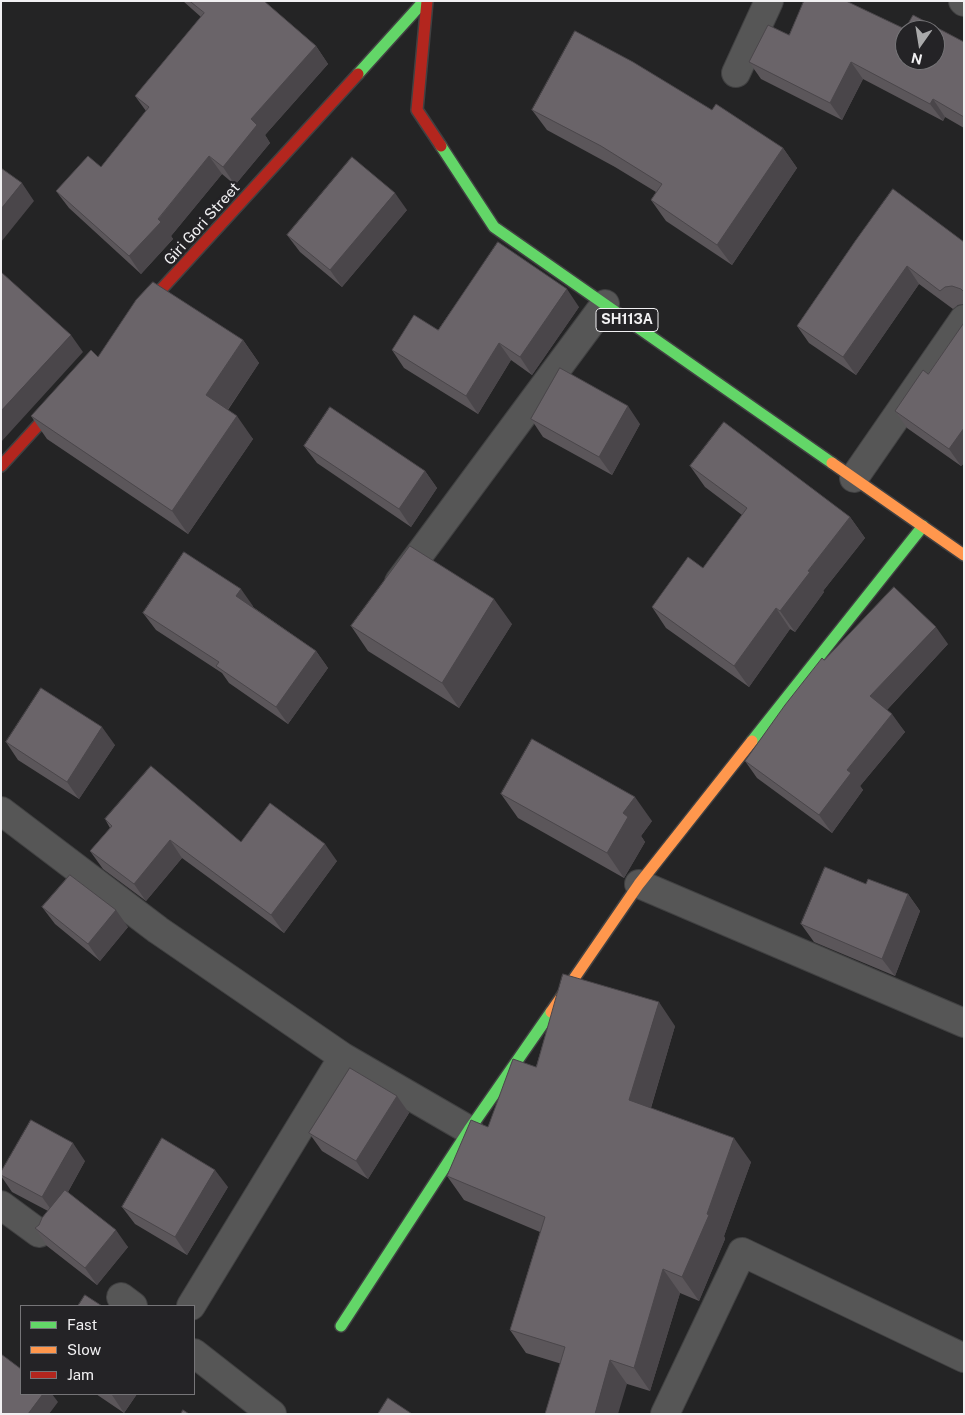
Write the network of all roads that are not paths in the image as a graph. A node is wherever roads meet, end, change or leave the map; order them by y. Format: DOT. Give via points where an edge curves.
graph roads {
  1 [pos="426,1"];
  2 [pos="769,1"];
  3 [pos="736,73"];
  4 [pos="605,304"];
  5 [pos="964,319"];
  6 [pos="129,326"];
  7 [pos="68,392"];
  8 [pos="1,466"];
  9 [pos="854,478"];
  10 [pos="923,526"];
  11 [pos="964,555"];
  12 [pos="383,603"];
  13 [pos="1,811"];
  14 [pos="639,884"];
  15 [pos="964,1023"];
  16 [pos="343,1057"];
  17 [pos="469,1130"];
  18 [pos="1,1205"];
  19 [pos="39,1233"];
  20 [pos="192,1305"];
  21 [pos="340,1326"];
  22 [pos="195,1354"];
  23 [pos="964,1358"];
  24 [pos="272,1414"];
  25 [pos="665,1414"];
  1 -- 4 [label="street, SH113A" via="417,110 494,227"];
  1 -- 6 [label="street, Giri Gori Street"];
  2 -- 3 [label="street"];
  4 -- 9 [label="street, SH113A"];
  4 -- 12 [label="street"];
  5 -- 9 [label="street"];
  7 -- 8 [label="street"];
  9 -- 10 [label="street, SH113A"];
  10 -- 11 [label="street, SH113A"];
  10 -- 14 [label="street"];
  13 -- 16 [label="street" via="158,930"];
  14 -- 15 [label="street"];
  14 -- 17 [label="street"];
  16 -- 17 [label="street"];
  16 -- 20 [label="street"];
  17 -- 21 [label="street"];
  18 -- 19 [label="street"];
  22 -- 24 [label="street"];
  23 -- 25 [label="street" via="742,1252"];
}
